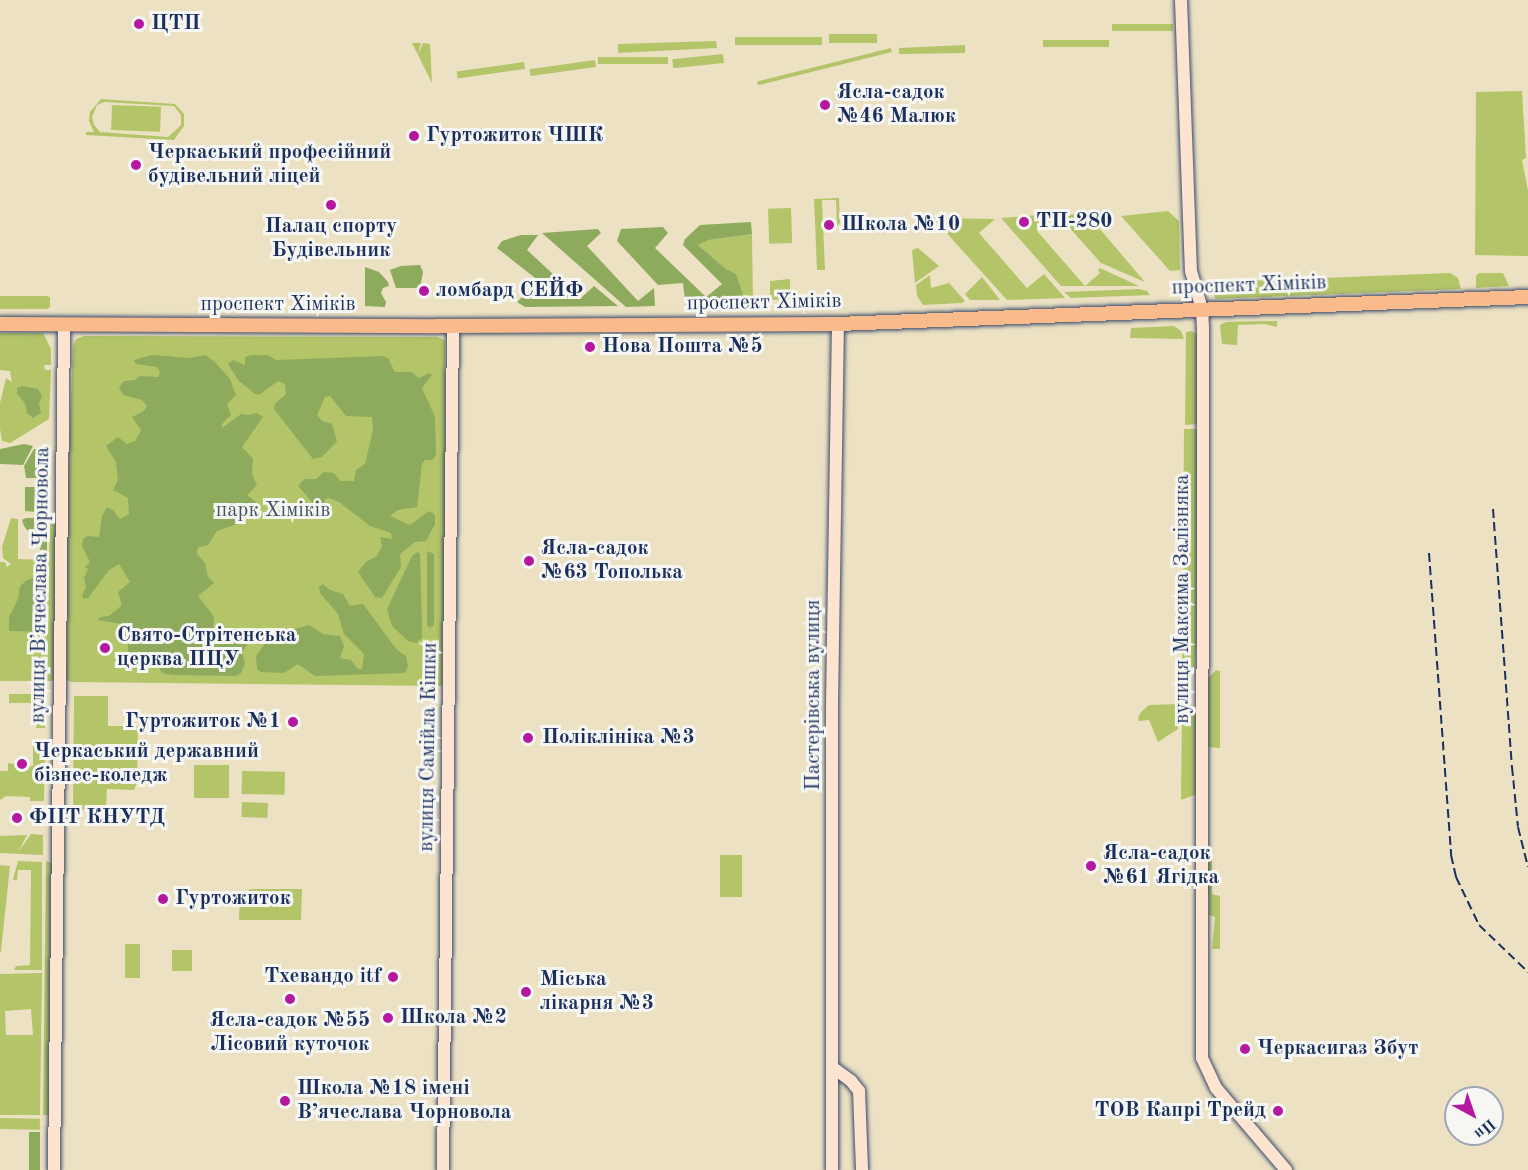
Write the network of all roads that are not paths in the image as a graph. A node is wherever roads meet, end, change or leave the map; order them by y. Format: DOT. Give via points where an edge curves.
graph roads {
  1 [pos="1181,0"];
  2 [pos="1528,297"];
  3 [pos="1202,309"];
  4 [pos="0,324"];
  5 [pos="838,324"];
  6 [pos="64,325"];
  7 [pos="453,325"];
  8 [pos="832,1067"];
  9 [pos="54,1170"];
  10 [pos="443,1170"];
  11 [pos="831,1170"];
  12 [pos="862,1170"];
  13 [pos="1286,1170"];
  1 -- 3 [label="main road, вулиця Максима Залізняка" via="1191,271"];
  2 -- 3 [label="main road, проспект Хіміків"];
  3 -- 5 [label="main road, проспект Хіміків"];
  3 -- 13 [label="main road, вулиця Максима Залізняка" via="1202,1058 1215,1088"];
  4 -- 6 [label="main road, проспект Хіміків"];
  5 -- 7 [label="main road, проспект Хіміків"];
  5 -- 8 [label="main road, Пастерівська вулиця"];
  6 -- 7 [label="main road, проспект Хіміків"];
  6 -- 9 [label="main road, вулиця Вʼячеслава Чорновола"];
  7 -- 10 [label="main road, вулиця Самійла Кішки"];
  8 -- 11 [label="main road, Пастерівська вулиця"];
  8 -- 12 [label="main road" via="860,1090"];
}
